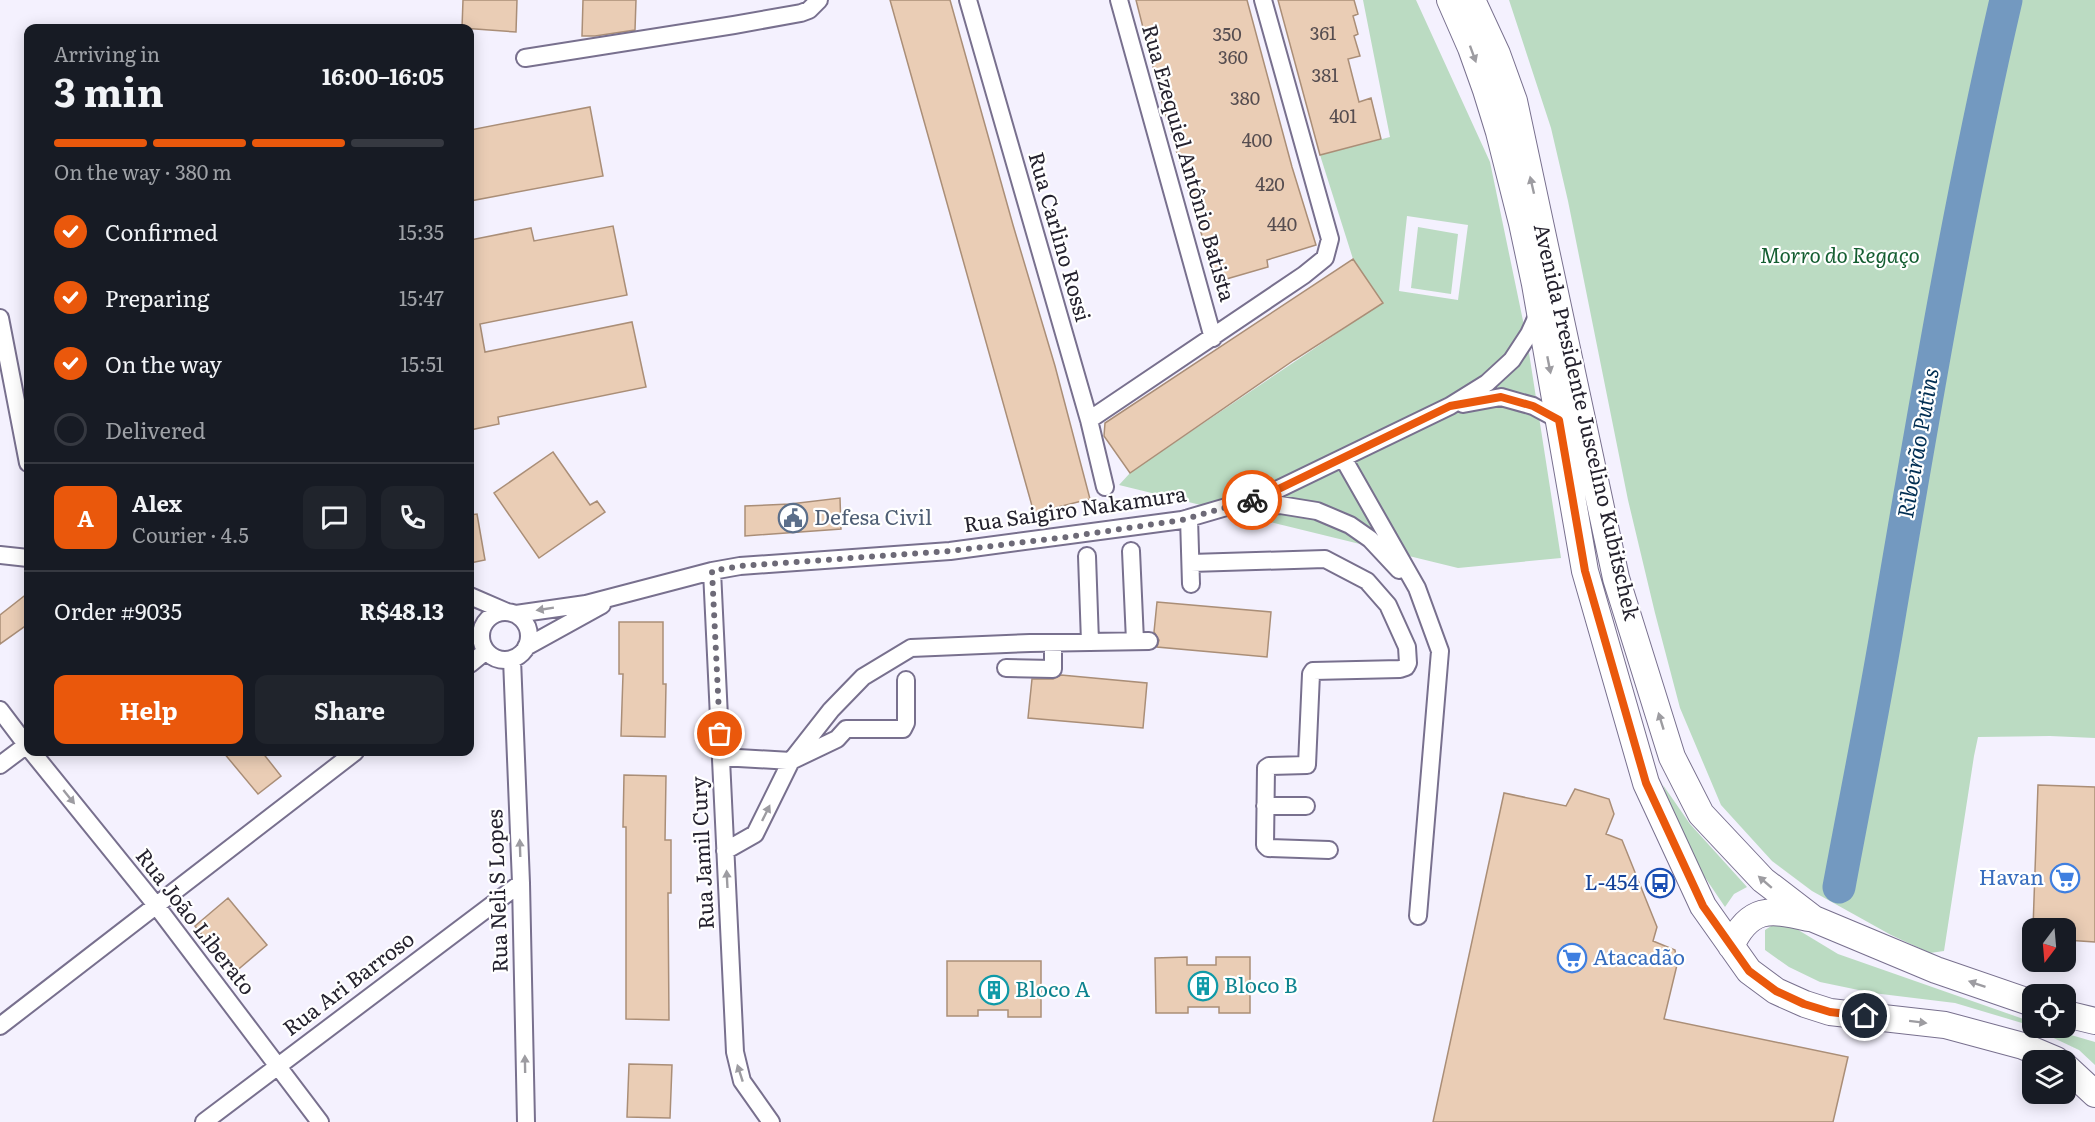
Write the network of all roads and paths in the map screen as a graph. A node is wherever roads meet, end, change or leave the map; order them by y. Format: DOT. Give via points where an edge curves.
graph roads {
  1 [pos="819,0"];
  2 [pos="968,0"];
  3 [pos="1119,0"];
  4 [pos="1263,0"];
  5 [pos="1450,0"];
  6 [pos="1472,0"];
  7 [pos="525,58"];
  8 [pos="1539,311"];
  9 [pos="0,318"];
  10 [pos="1213,338"];
  11 [pos="1450,406"];
  12 [pos="1089,420"];
  13 [pos="1559,420"];
  14 [pos="24,442"];
  15 [pos="1343,458"];
  16 [pos="1105,487"];
  17 [pos="1209,513"];
  18 [pos="1189,518"];
  19 [pos="1131,551"];
  20 [pos="0,555"];
  21 [pos="1087,556"];
  22 [pos="24,558"];
  23 [pos="1191,563"];
  24 [pos="712,571"];
  25 [pos="1191,584"];
  26 [pos="1417,588"];
  27 [pos="616,597"];
  28 [pos="474,598"];
  29 [pos="512,613"];
  30 [pos="474,617"];
  31 [pos="483,624"];
  32 [pos="1090,642"];
  33 [pos="1053,643"];
  34 [pos="526,647"];
  35 [pos="486,651"];
  36 [pos="512,659"];
  37 [pos="474,661"];
  38 [pos="1006,668"];
  39 [pos="906,680"];
  40 [pos="0,710"];
  41 [pos="24,741"];
  42 [pos="24,750"];
  43 [pos="36,756"];
  44 [pos="350,756"];
  45 [pos="721,757"];
  46 [pos="791,761"];
  47 [pos="0,765"];
  48 [pos="1265,806"];
  49 [pos="1306,806"];
  50 [pos="1329,850"];
  51 [pos="725,851"];
  52 [pos="521,882"];
  53 [pos="155,904"];
  54 [pos="1419,916"];
  55 [pos="1814,919"];
  56 [pos="1731,946"];
  57 [pos="2022,1000"];
  58 [pos="2076,1016"];
  59 [pos="2095,1021"];
  60 [pos="0,1026"];
  61 [pos="2032,1050"];
  62 [pos="277,1066"];
  63 [pos="2076,1076"];
  64 [pos="2095,1094"];
  65 [pos="204,1122"];
  66 [pos="320,1122"];
  67 [pos="526,1122"];
  68 [pos="771,1122"];
  1 -- 7 [label="street" via="801,13"];
  2 -- 12 [label="street, Rua Carlino Rossi"];
  3 -- 10 [label="street, Rua Ezequiel Antônio Batista"];
  4 -- 10 [label="street" via="1330,239 1326,258 1319,264"];
  5 -- 8 [label="main road, Avenida Presidente Juscelino Kubitschek, one-way" via="1472,48 1499,132"];
  55 -- 6 [label="main road, Avenida Presidente Juscelino Kubitschek, one-way" via="1763,880 1701,814 1672,757 1616,578 1514,101"];
  8 -- 11 [label="street, Rua Saigiro Nakamura" via="1512,360 1487,383"];
  8 -- 13 [label="main road, Avenida Presidente Juscelino Kubitschek, one-way"];
  9 -- 14 [label="street"];
  10 -- 12 [label="street"];
  11 -- 13 [label="street, Rua Saigiro Nakamura" via="1501,397 1533,406"];
  11 -- 15 [label="street, Rua Saigiro Nakamura"];
  12 -- 16 [label="street, Rua Carlino Rossi"];
  13 -- 56 [label="main road, Avenida Presidente Juscelino Kubitschek" via="1585,571 1646,783 1703,906"];
  15 -- 17 [label="street, Rua Saigiro Nakamura" via="1264,496"];
  15 -- 26 [label="street"];
  17 -- 18 [label="street, Rua Saigiro Nakamura"];
  17 -- 26 [label="street" via="1280,505 1317,511 1350,525 1370,539"];
  18 -- 23 [label="street"];
  18 -- 24 [label="street, Rua Saigiro Nakamura" via="950,551"];
  19 -- 32 [label="street" via="1142,641"];
  20 -- 22 [label="street"];
  21 -- 32 [label="street"];
  23 -- 25 [label="street"];
  23 -- 48 [label="street" via="1325,559 1366,581 1388,605 1407,647 1408,663 1400,669 1313,671 1308,762 1304,766 1266,768"];
  24 -- 27 [label="street, Rua Saigiro Nakamura"];
  24 -- 45 [label="street, Rua Jamil Cury"];
  26 -- 54 [label="street" via="1440,651"];
  27 -- 29 [label="street, Rua Saigiro Nakamura, one-way"];
  27 -- 34 [label="street, Rua Saigiro Nakamura"];
  28 -- 29 [label="street"];
  29 -- 31 [label="street" via="498,612"];
  29 -- 34 [label="street" via="524,620 528,628"];
  30 -- 31 [label="street"];
  31 -- 35 [label="street" via="480,633"];
  32 -- 33 [label="street"];
  33 -- 38 [label="street" via="1053,669"];
  33 -- 46 [label="street" via="911,648 863,677"];
  34 -- 36 [label="street"];
  35 -- 36 [label="street" via="502,660"];
  35 -- 37 [label="street"];
  52 -- 36 [label="street, Rua Neli S Lopes, one-way"];
  39 -- 46 [label="street" via="903,729 846,729 837,739"];
  40 -- 41 [label="street, Rua João Liberato"];
  42 -- 47 [label="street"];
  43 -- 53 [label="street, Rua João Liberato, one-way"];
  44 -- 53 [label="street"];
  45 -- 46 [label="street"];
  45 -- 51 [label="street, Rua Jamil Cury"];
  51 -- 46 [label="street, one-way" via="755,834"];
  48 -- 49 [label="street"];
  48 -- 50 [label="street" via="1264,842 1268,848"];
  68 -- 51 [label="street, Rua Jamil Cury, one-way" via="747,1090 737,1068"];
  52 -- 62 [label="street, Rua Ari Barroso"];
  67 -- 52 [label="street, Rua Neli S Lopes, one-way"];
  53 -- 60 [label="street"];
  53 -- 62 [label="street, Rua João Liberato"];
  55 -- 56 [label="main road" via="1770,911 1757,915 1744,924"];
  57 -- 55 [label="main road, Avenida Presidente Juscelino Kubitschek, one-way" via="1936,970"];
  56 -- 61 [label="main road, Avenida Presidente Juscelino Kubitschek, one-way" via="1749,971 1776,991 1804,1004 1830,1012 1945,1025"];
  58 -- 59 [label="main road"];
  62 -- 65 [label="street, Rua Ari Barroso"];
  62 -- 66 [label="street, Rua João Liberato"];
  63 -- 64 [label="main road"];
}
